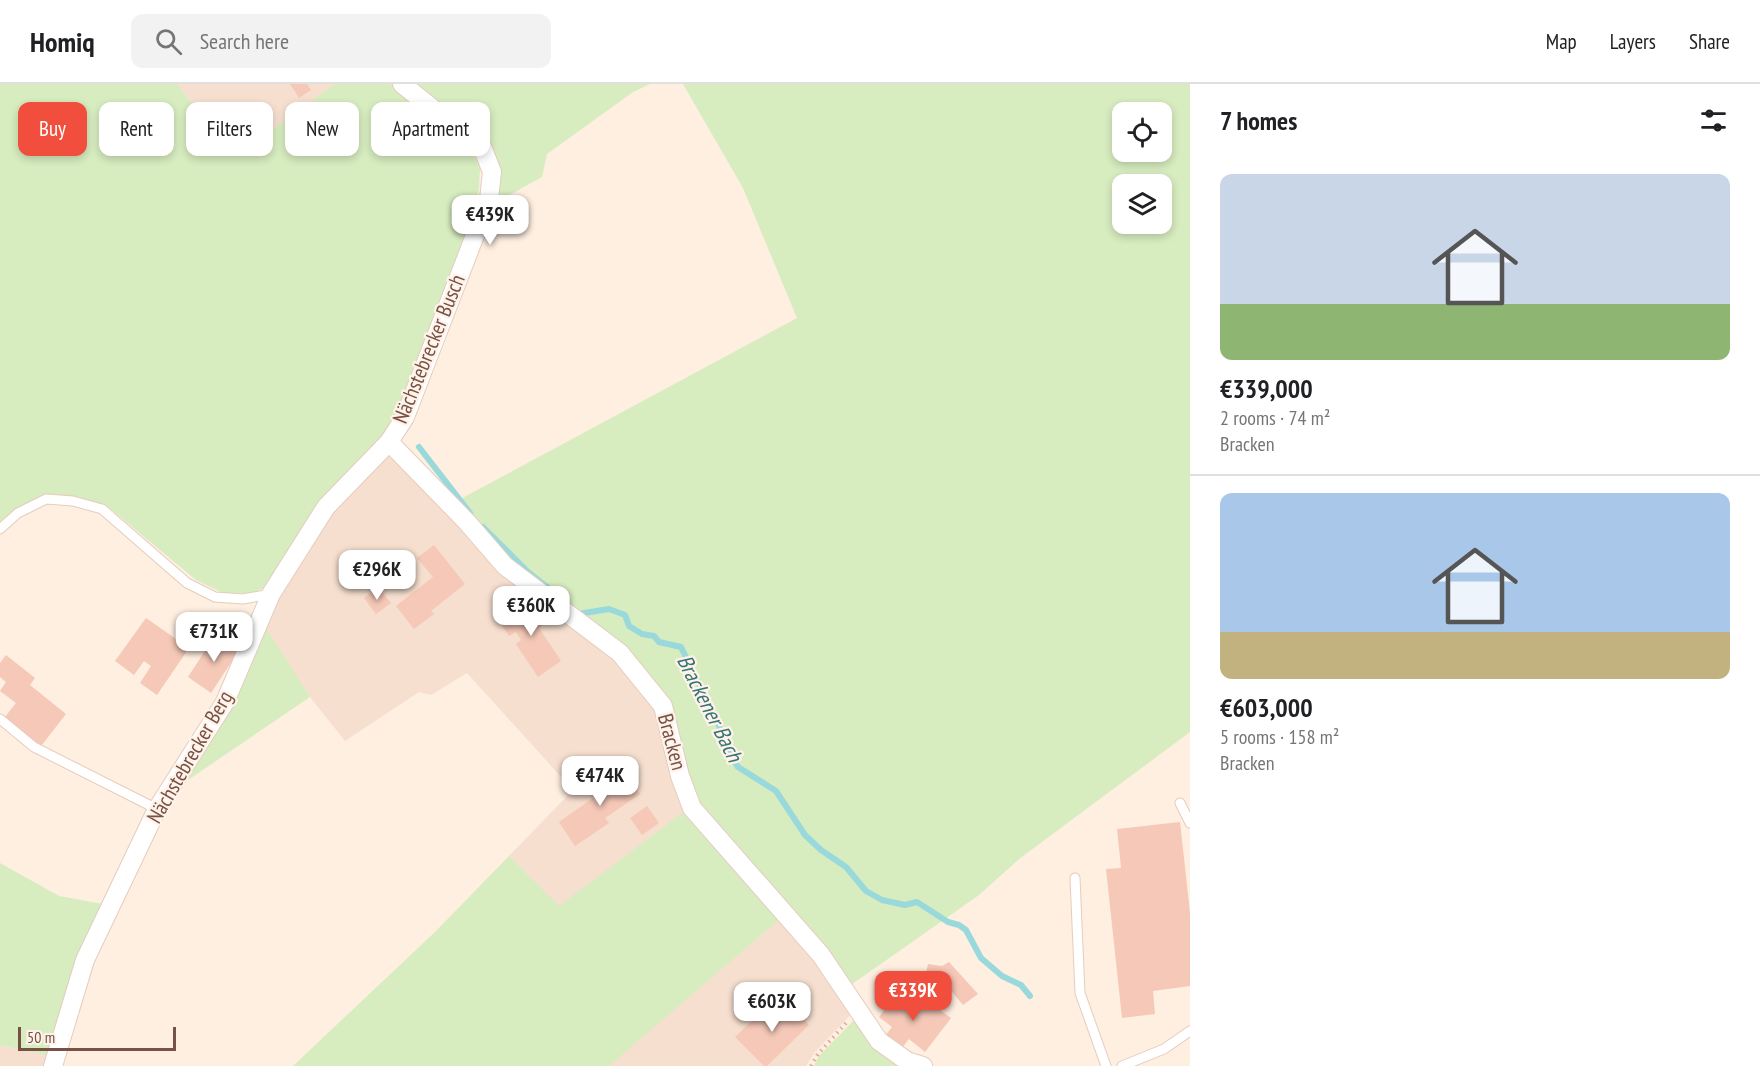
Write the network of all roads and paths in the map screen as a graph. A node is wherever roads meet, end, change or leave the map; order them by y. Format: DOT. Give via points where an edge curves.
graph roads {
  1 [pos="402,84"];
  2 [pos="389,442"];
  3 [pos="0,529"];
  4 [pos="271,594"];
  5 [pos="0,719"];
  6 [pos="1180,803"];
  7 [pos="157,809"];
  8 [pos="1190,823"];
  9 [pos="1075,878"];
  10 [pos="859,1011"];
  11 [pos="1190,1031"];
  12 [pos="53,1066"];
  13 [pos="811,1066"];
  14 [pos="922,1066"];
  15 [pos="1106,1066"];
  16 [pos="1122,1066"];
  1 -- 2 [label="street, Nächstebrecker Busch" via="483,149 492,172 489,199 405,417"];
  2 -- 4 [label="street, Nächstebrecker Berg" via="326,507"];
  2 -- 10 [label="street, Bracken" via="505,566 620,653 663,706 692,808 821,955"];
  3 -- 4 [label="lane" via="18,513 46,499 74,501 102,509 188,582 215,597 243,599"];
  4 -- 7 [label="street, Nächstebrecker Berg" via="225,702"];
  5 -- 7 [label="lane" via="34,747"];
  6 -- 8 [label="lane"];
  7 -- 12 [label="street, Nächstebrecker Berg" via="85,960"];
  9 -- 15 [label="lane" via="1080,993"];
  10 -- 13 [label="path"];
  10 -- 14 [label="street, Bracken" via="879,1041 907,1061"];
  11 -- 16 [label="lane" via="1164,1049"];
}
